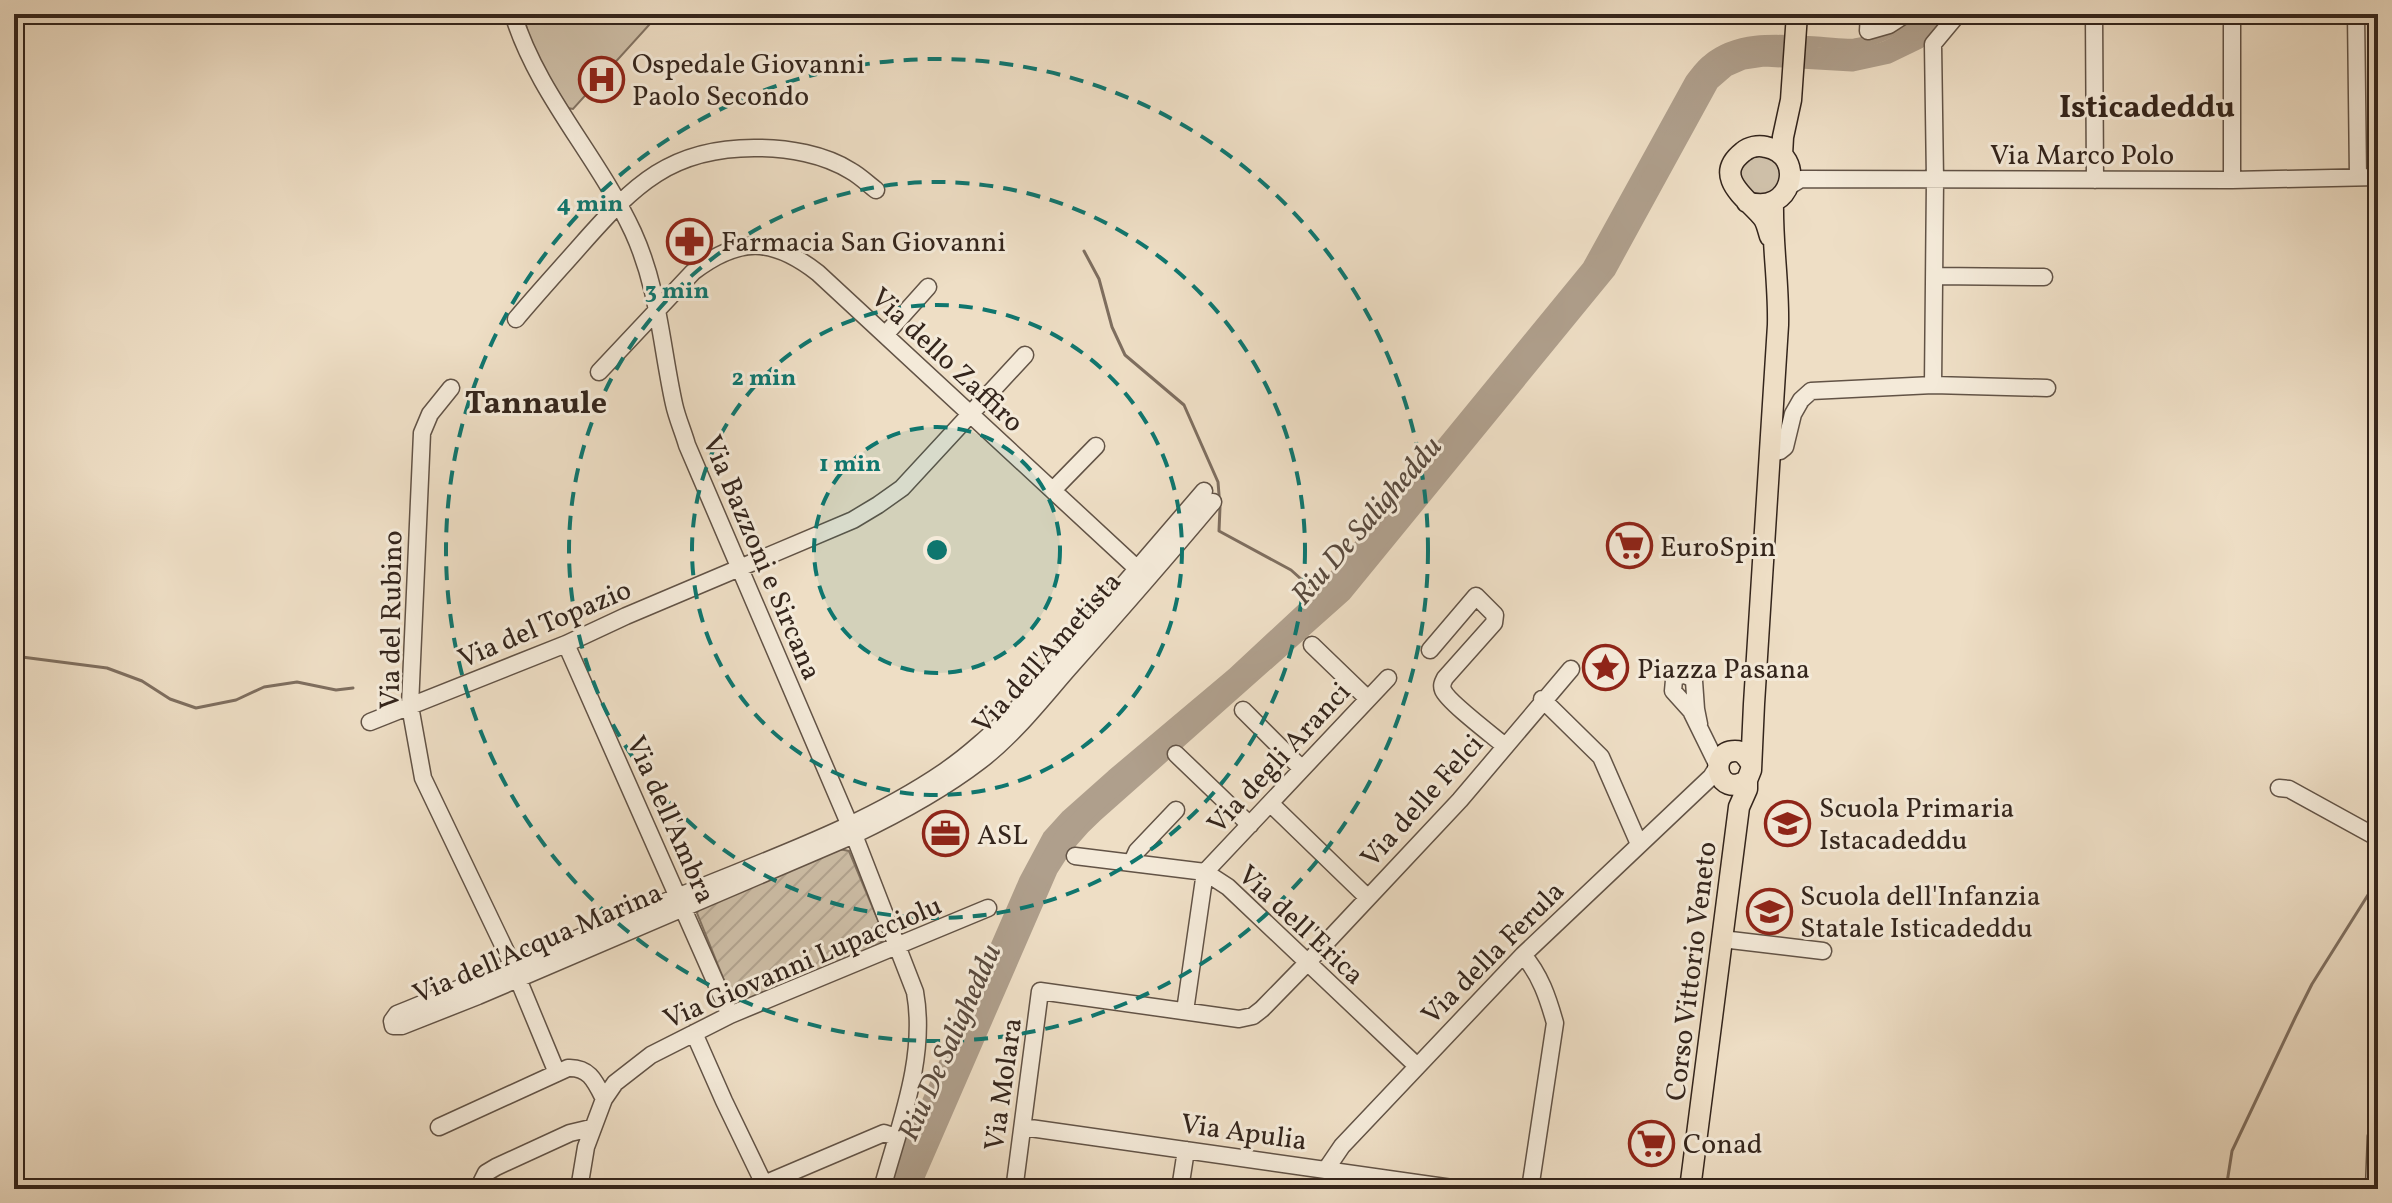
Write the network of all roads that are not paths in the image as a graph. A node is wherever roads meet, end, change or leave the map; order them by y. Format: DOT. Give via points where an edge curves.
graph roads {
  1 [pos="513,14"];
  2 [pos="1797,14"];
  3 [pos="1906,14"];
  4 [pos="1958,14"];
  5 [pos="2094,14"];
  6 [pos="2232,14"];
  7 [pos="2356,14"];
  8 [pos="1868,22"];
  9 [pos="1787,117"];
  10 [pos="1761,146"];
  11 [pos="1785,160"];
  12 [pos="2378,168"];
  13 [pos="2358,173"];
  14 [pos="1935,176"];
  15 [pos="2095,176"];
  16 [pos="2232,176"];
  17 [pos="2378,177"];
  18 [pos="1788,187"];
  19 [pos="876,190"];
  20 [pos="1747,202"];
  21 [pos="1773,202"];
  22 [pos="618,203"];
  23 [pos="1773,244"];
  24 [pos="1934,276"];
  25 [pos="2044,277"];
  26 [pos="928,287"];
  27 [pos="658,309"];
  28 [pos="516,319"];
  29 [pos="885,335"];
  30 [pos="1025,355"];
  31 [pos="599,372"];
  32 [pos="1933,385"];
  33 [pos="451,388"];
  34 [pos="2047,388"];
  35 [pos="971,414"];
  36 [pos="1096,446"];
  37 [pos="1771,453"];
  38 [pos="1053,490"];
  39 [pos="1208,496"];
  40 [pos="739,569"];
  41 [pos="1143,574"];
  42 [pos="566,644"];
  43 [pos="1312,645"];
  44 [pos="1430,650"];
  45 [pos="1571,669"];
  46 [pos="1388,678"];
  47 [pos="1687,696"];
  48 [pos="1368,699"];
  49 [pos="1542,699"];
  50 [pos="410,706"];
  51 [pos="1243,710"];
  52 [pos="370,722"];
  53 [pos="1505,746"];
  54 [pos="1176,754"];
  55 [pos="1302,769"];
  56 [pos="1730,770"];
  57 [pos="2279,788"];
  58 [pos="1270,803"];
  59 [pos="1176,810"];
  60 [pos="1250,825"];
  61 [pos="851,830"];
  62 [pos="2378,838"];
  63 [pos="1639,844"];
  64 [pos="1075,856"];
  65 [pos="1132,862"];
  66 [pos="1205,872"];
  67 [pos="1367,897"];
  68 [pos="681,902"];
  69 [pos="988,908"];
  70 [pos="1722,939"];
  71 [pos="899,945"];
  72 [pos="1823,951"];
  73 [pos="1523,955"];
  74 [pos="870,956"];
  75 [pos="1307,963"];
  76 [pos="516,972"];
  77 [pos="1040,991"];
  78 [pos="1185,1011"];
  79 [pos="919,1013"];
  80 [pos="730,1015"];
  81 [pos="694,1033"];
  82 [pos="1417,1066"];
  83 [pos="557,1073"];
  84 [pos="604,1099"];
  85 [pos="439,1127"];
  86 [pos="1023,1127"];
  87 [pos="591,1128"];
  88 [pos="2377,1136"];
  89 [pos="896,1137"];
  90 [pos="1186,1150"];
  91 [pos="1327,1168"];
  92 [pos="1353,1181"];
  93 [pos="1015,1183"];
  94 [pos="478,1189"];
  95 [pos="579,1189"];
  96 [pos="882,1189"];
  97 [pos="1180,1189"];
  98 [pos="1459,1189"];
  99 [pos="1530,1189"];
  100 [pos="1690,1189"];
  101 [pos="2374,1189"];
  1 -- 22 [label="street, Via Bazzoni e Sircana" via="538,75"];
  2 -- 9 [label="main road"];
  3 -- 8 [label="street" via="1889,25"];
  4 -- 14 [label="street" via="1933,44"];
  5 -- 15 [label="street"];
  6 -- 16 [label="street"];
  7 -- 13 [label="street"];
  9 -- 10 [label="main road"];
  9 -- 11 [label="main road"];
  10 -- 11 [label="main road"];
  10 -- 20 [label="main road" via="1742,153 1732,170 1734,188"];
  11 -- 14 [label="street, Via Marco Polo" via="1798,171"];
  11 -- 18 [label="main road"];
  12 -- 13 [label="street, Via Marco Polo"];
  13 -- 16 [label="street, Via Marco Polo"];
  13 -- 17 [label="street, Via Marco Polo"];
  14 -- 15 [label="street, Via Marco Polo"];
  14 -- 18 [label="street, Via Marco Polo" via="1801,179"];
  14 -- 24 [label="street"];
  15 -- 16 [label="street, Via Marco Polo"];
  18 -- 21 [label="main road"];
  19 -- 22 [label="street" via="851,171 803,153 745,148 690,157 644,180"];
  20 -- 21 [label="main road"];
  20 -- 23 [label="main road, Corso Vittorio Veneto" via="1766,223"];
  21 -- 23 [label="main road, Corso Vittorio Veneto"];
  22 -- 27 [label="street, Via Bazzoni e Sircana" via="646,264"];
  22 -- 28 [label="street"];
  23 -- 37 [label="main road, Corso Vittorio Veneto" via="1779,306"];
  24 -- 25 [label="street"];
  24 -- 32 [label="street"];
  26 -- 29 [label="street"];
  27 -- 29 [label="street, Via dello Zaffiro" via="711,259 760,246 799,258"];
  27 -- 31 [label="street, Via dello Zaffiro"];
  27 -- 40 [label="street, Via Bazzoni e Sircana" via="687,445"];
  29 -- 35 [label="street, Via dello Zaffiro"];
  30 -- 35 [label="street, Via del Topazio"];
  32 -- 34 [label="street"];
  32 -- 37 [label="street" via="1811,391 1793,414 1785,447"];
  33 -- 50 [label="street, Via del Rubino" via="422,433"];
  35 -- 38 [label="street, Via dello Zaffiro"];
  35 -- 40 [label="street, Via del Topazio" via="902,488 878,505"];
  36 -- 38 [label="street"];
  37 -- 56 [label="main road, Corso Vittorio Veneto" via="1754,704"];
  38 -- 41 [label="street, Via dello Zaffiro"];
  39 -- 41 [label="street, Via dell'Ametista"];
  40 -- 42 [label="street, Via del Topazio" via="625,612"];
  40 -- 61 [label="street, Via Bazzoni e Sircana"];
  41 -- 61 [label="street, Via dell'Ametista" via="980,744"];
  42 -- 50 [label="street, Via del Topazio"];
  42 -- 68 [label="street, Via dell'Ambra"];
  43 -- 48 [label="street"];
  44 -- 53 [label="street" via="1476,596 1495,615 1442,687"];
  45 -- 49 [label="street, Via delle Felci"];
  46 -- 48 [label="street, Via degli Aranci"];
  47 -- 56 [label="street" via="1707,742"];
  48 -- 55 [label="street, Via degli Aranci"];
  49 -- 53 [label="street, Via delle Felci"];
  49 -- 63 [label="street" via="1601,757"];
  50 -- 52 [label="street, Via del Topazio"];
  50 -- 76 [label="street, Via del Rubino" via="423,778"];
  51 -- 55 [label="street"];
  53 -- 67 [label="street, Via delle Felci"];
  54 -- 60 [label="street"];
  55 -- 58 [label="street, Via degli Aranci"];
  56 -- 63 [label="street, Via della Ferula"];
  56 -- 70 [label="main road, Corso Vittorio Veneto" via="1739,807"];
  57 -- 62 [label="street"];
  58 -- 60 [label="street, Via degli Aranci"];
  58 -- 67 [label="street"];
  59 -- 65 [label="street"];
  60 -- 66 [label="street, Via degli Aranci"];
  61 -- 68 [label="street, Via dell'Acqua Marina"];
  61 -- 71 [label="street, Via Bazzoni e Sircana"];
  63 -- 73 [label="street, Via della Ferula"];
  64 -- 65 [label="street, Via dell'Erica"];
  65 -- 66 [label="street, Via dell'Erica"];
  66 -- 75 [label="street, Via dell'Erica" via="1228,887"];
  66 -- 78 [label="street"];
  67 -- 75 [label="street, Via delle Felci"];
  68 -- 76 [label="street, Via dell'Acqua Marina"];
  68 -- 80 [label="street, Via dell'Ambra"];
  69 -- 71 [label="street, Via Giovanni Lupacciolu"];
  70 -- 72 [label="street"];
  70 -- 100 [label="main road, Corso Vittorio Veneto"];
  71 -- 74 [label="street, Via Giovanni Lupacciolu"];
  71 -- 79 [label="street, Via Bazzoni e Sircana"];
  73 -- 82 [label="street, Via della Ferula"];
  73 -- 99 [label="street" via="1534,967 1555,1023"];
  74 -- 79 [label="street" via="891,962"];
  74 -- 80 [label="street, Via Giovanni Lupacciolu"];
  75 -- 78 [label="street, Via delle Felci" via="1253,1016 1239,1019"];
  75 -- 82 [label="street, Via dell'Erica"];
  76 -- 76 [label="street, Via dell'Acqua Marina" via="397,1014 393,1026 402,1026"];
  76 -- 83 [label="street, Via del Rubino"];
  77 -- 78 [label="street, Via delle Felci"];
  77 -- 86 [label="street, Via Molara"];
  79 -- 89 [label="street" via="919,1040"];
  80 -- 81 [label="street, Via Giovanni Lupacciolu"];
  81 -- 84 [label="street, Via Giovanni Lupacciolu" via="634,1066"];
  81 -- 89 [label="street" via="764,1184 884,1133"];
  82 -- 91 [label="street, Via della Ferula"];
  83 -- 84 [label="street" via="568,1068 588,1072"];
  83 -- 85 [label="street"];
  84 -- 87 [label="street, Via Giovanni Lupacciolu"];
  86 -- 90 [label="street, Via Apulia"];
  86 -- 93 [label="street, Via Molara"];
  87 -- 94 [label="street" via="496,1167"];
  87 -- 95 [label="street, Via Giovanni Lupacciolu"];
  88 -- 101 [label="street"];
  89 -- 96 [label="street"];
  90 -- 91 [label="street, Via Apulia"];
  90 -- 97 [label="street"];
  91 -- 92 [label="street, Via Apulia"];
  92 -- 98 [label="street, Via Apulia"];
}
